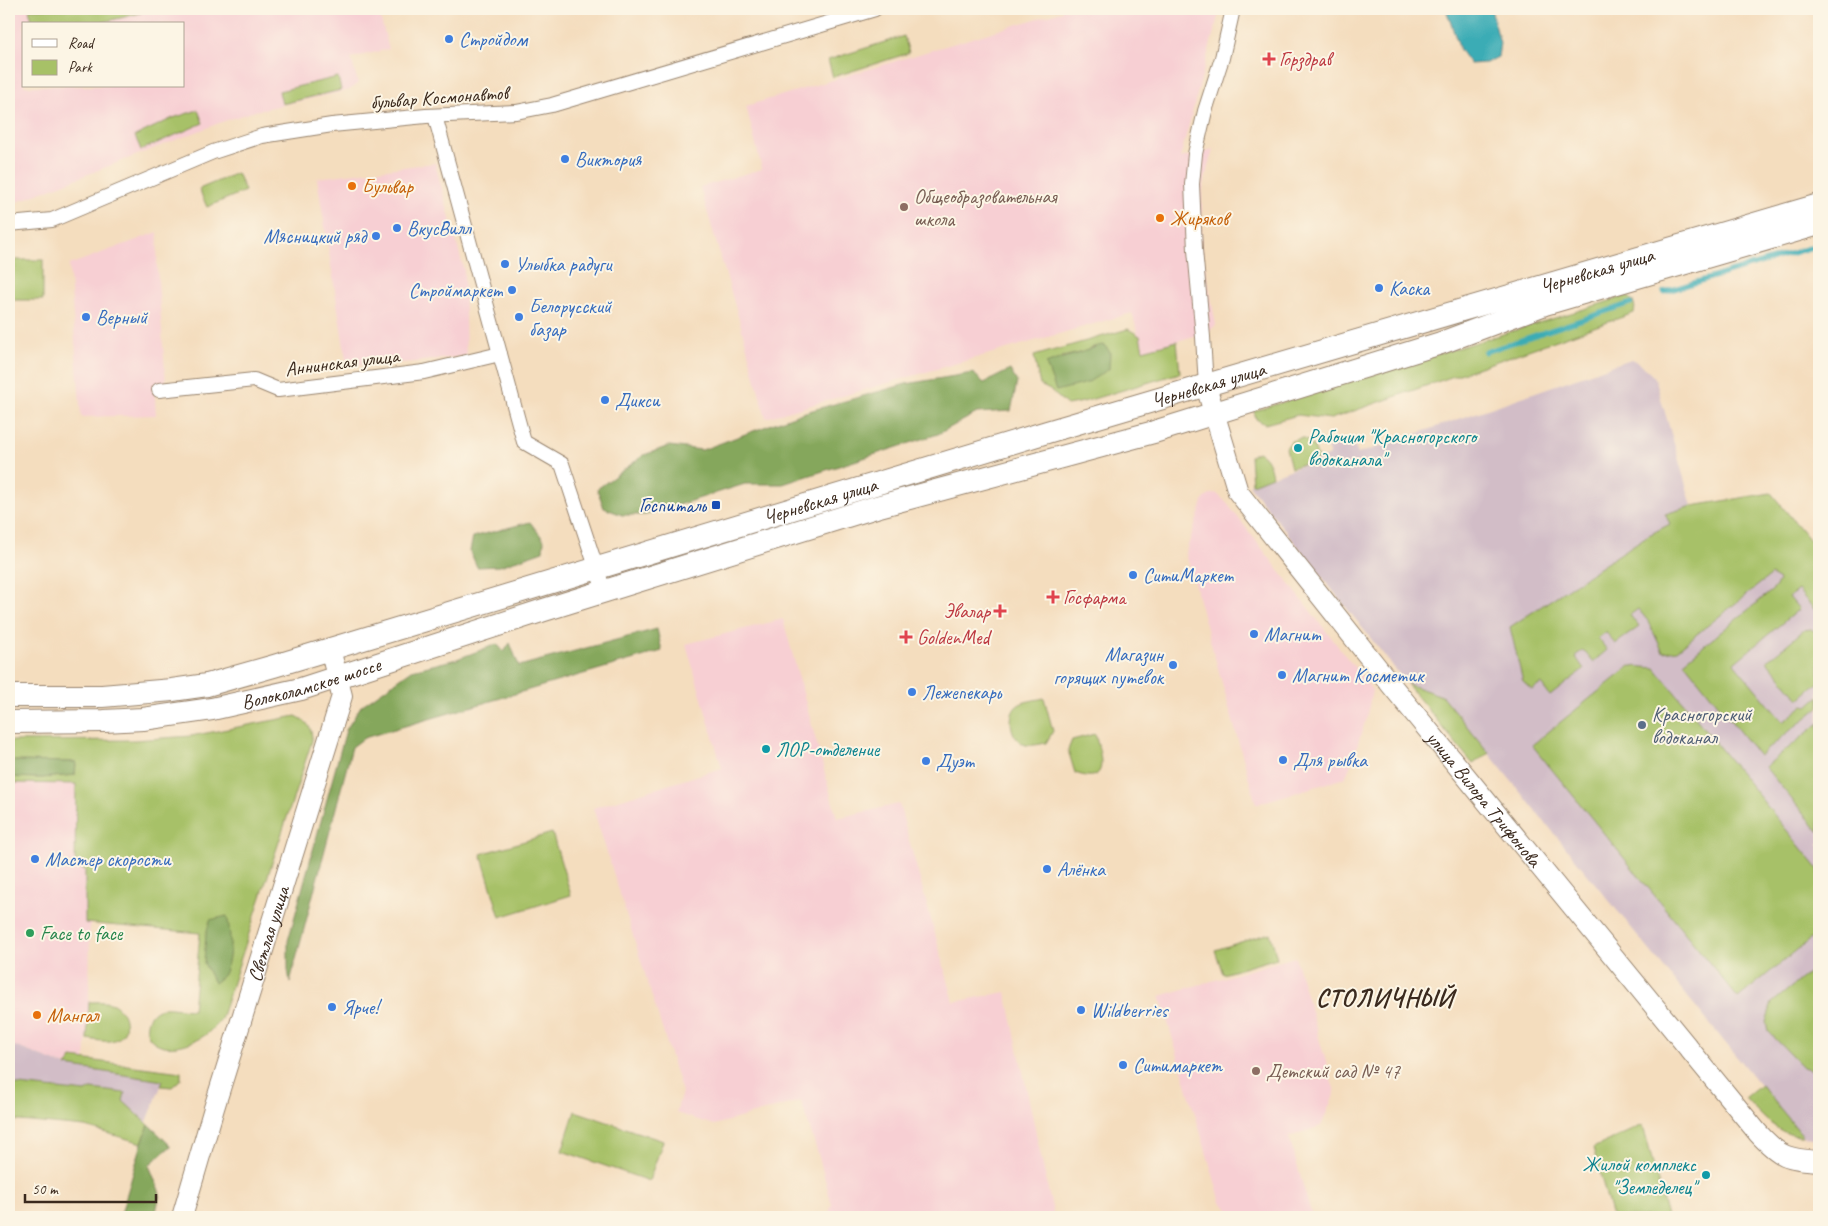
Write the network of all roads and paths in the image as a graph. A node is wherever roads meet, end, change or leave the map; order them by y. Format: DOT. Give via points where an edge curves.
graph roads {
  1 [pos="875,9"];
  2 [pos="1233,9"];
  3 [pos="436,116"];
  4 [pos="1819,205"];
  5 [pos="9,224"];
  6 [pos="1819,224"];
  7 [pos="500,354"];
  8 [pos="1206,386"];
  9 [pos="159,390"];
  10 [pos="1214,413"];
  11 [pos="597,569"];
  12 [pos="604,591"];
  13 [pos="330,649"];
  14 [pos="338,678"];
  15 [pos="9,696"];
  16 [pos="9,722"];
  17 [pos="1819,1161"];
  18 [pos="182,1217"];
  1 -- 3 [label="street, бульвар Космонавтов" via="552,105 516,112"];
  2 -- 8 [label="street" via="1205,111 1192,184"];
  3 -- 5 [label="street, бульвар Космонавтов" via="332,125 262,136 213,152 52,220"];
  3 -- 7 [label="street"];
  4 -- 8 [label="main road, Черневская улица"];
  6 -- 10 [label="main road, Черневская улица" via="1545,304 1440,343"];
  7 -- 9 [label="street, Аннинская улица" via="424,372 278,390 254,380"];
  7 -- 11 [label="street" via="524,442 562,464"];
  8 -- 10 [label="street, улица Вилора Трифонова"];
  8 -- 11 [label="main road, Черневская улица"];
  10 -- 12 [label="main road, Черневская улица" via="876,507"];
  10 -- 17 [label="street, улица Вилора Трифонова" via="1238,492 1392,686 1758,1133 1773,1149 1787,1157"];
  11 -- 12 [label="street"];
  11 -- 13 [label="main road, Волоколамское шоссе"];
  12 -- 14 [label="main road, Волоколамское шоссе"];
  13 -- 14 [label="street, Светлая улица"];
  13 -- 15 [label="main road, Волоколамское шоссе" via="207,685 102,696"];
  14 -- 16 [label="main road, Волоколамское шоссе" via="212,710 143,719"];
  14 -- 18 [label="street, Светлая улица" via="342,696"];
}
